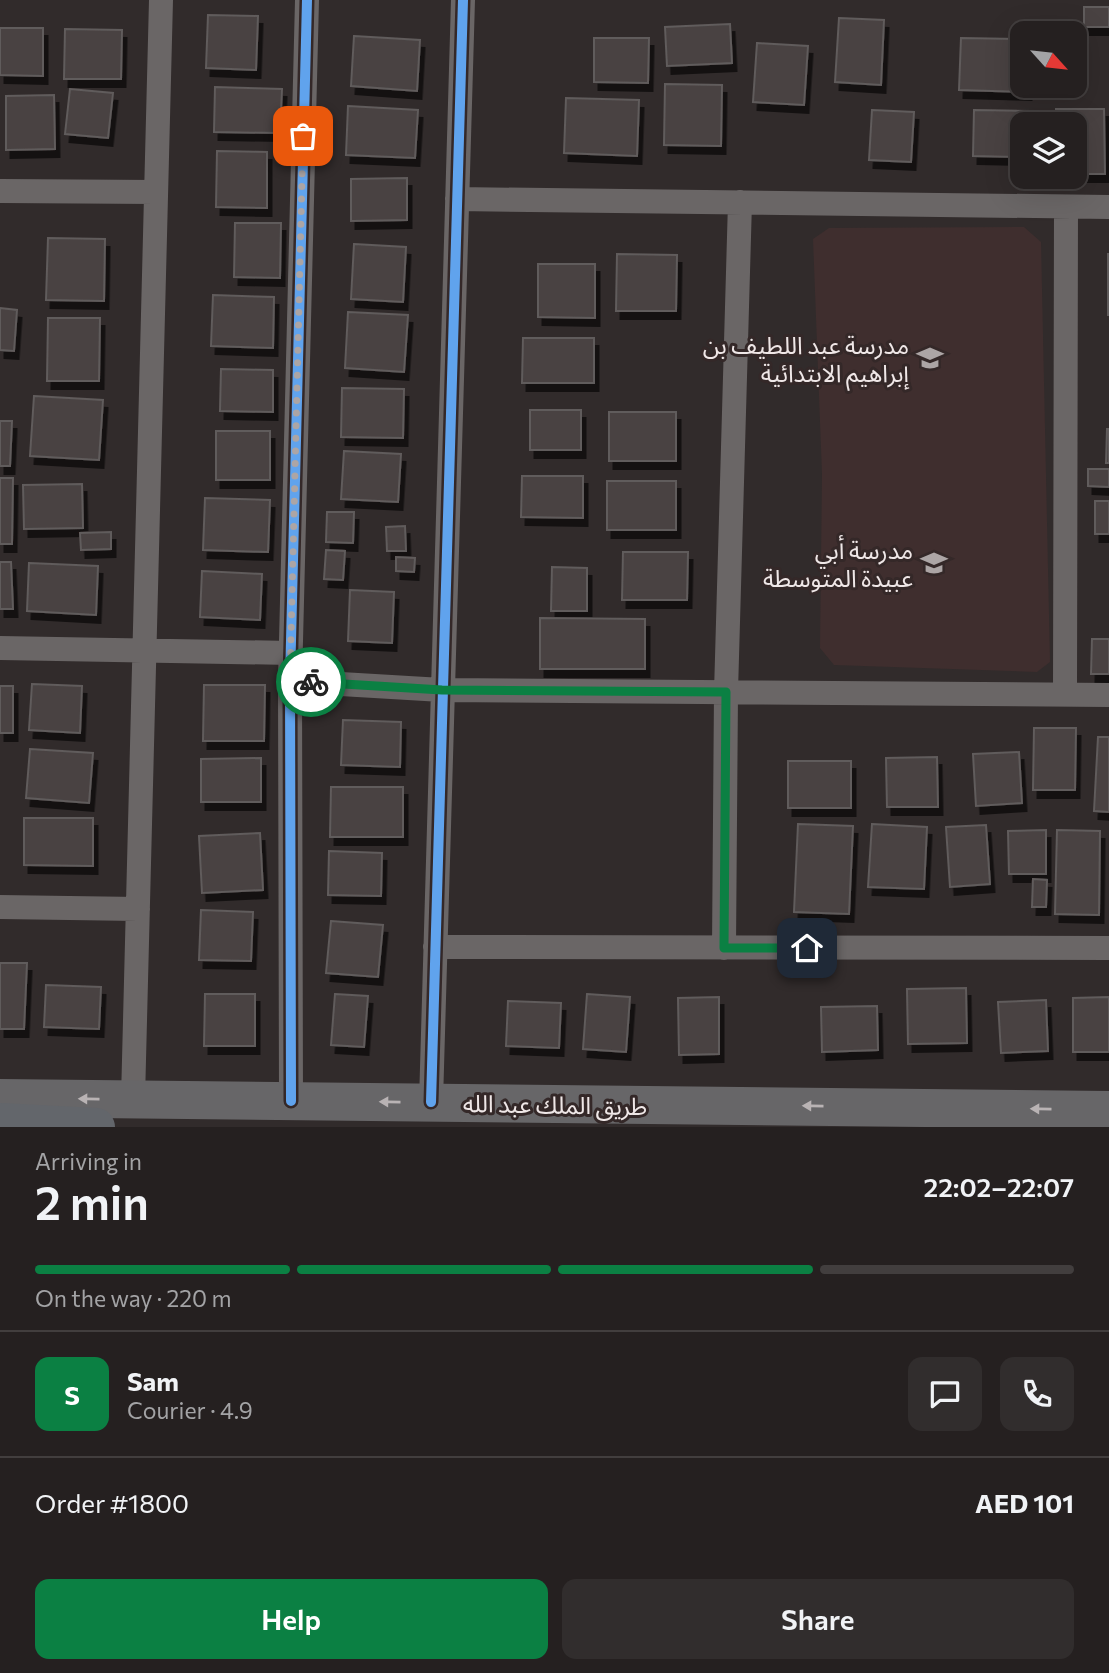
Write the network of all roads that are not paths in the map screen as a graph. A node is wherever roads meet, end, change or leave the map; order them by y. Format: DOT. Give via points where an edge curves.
graph roads {
  1 [pos="161,0"];
  2 [pos="307,0"];
  3 [pos="463,0"];
  4 [pos="0,191"];
  5 [pos="156,192"];
  6 [pos="457,199"];
  7 [pos="740,202"];
  8 [pos="1066,207"];
  9 [pos="1109,207"];
  10 [pos="0,648"];
  11 [pos="144,650"];
  12 [pos="291,653"];
  13 [pos="290,681"];
  14 [pos="442,690"];
  15 [pos="726,692"];
  16 [pos="1065,694"];
  17 [pos="1109,695"];
  18 [pos="0,907"];
  19 [pos="138,909"];
  20 [pos="435,947"];
  21 [pos="724,948"];
  22 [pos="1109,948"];
  23 [pos="0,1098"];
  24 [pos="133,1099"];
  25 [pos="292,1101"];
  26 [pos="431,1102"];
  27 [pos="1109,1110"];
  28 [pos="0,1122"];
  29 [pos="96,1127"];
  1 -- 5 [label="street"];
  2 -- 12 [label="street"];
  3 -- 6 [label="street"];
  4 -- 5 [label="street"];
  5 -- 11 [label="street"];
  6 -- 7 [label="street"];
  6 -- 14 [label="street"];
  7 -- 8 [label="street"];
  7 -- 15 [label="street"];
  8 -- 9 [label="street"];
  8 -- 16 [label="street"];
  10 -- 11 [label="street"];
  11 -- 12 [label="street"];
  11 -- 19 [label="street"];
  12 -- 13 [label="street"];
  13 -- 14 [label="street"];
  13 -- 25 [label="street"];
  14 -- 15 [label="street"];
  14 -- 20 [label="street"];
  15 -- 16 [label="street"];
  15 -- 21 [label="street"];
  16 -- 17 [label="street"];
  18 -- 19 [label="street"];
  19 -- 24 [label="street"];
  20 -- 21 [label="street"];
  20 -- 26 [label="street"];
  21 -- 22 [label="street"];
  24 -- 23 [label="main road, طريق الملك عبد الله, one-way"];
  24 -- 25 [label="main road, طريق الملك عبد الله"];
  26 -- 25 [label="main road, طريق الملك عبد الله, one-way"];
  27 -- 26 [label="main road, طريق الملك عبد الله, one-way"];
  28 -- 29 [label="highway"];
}
